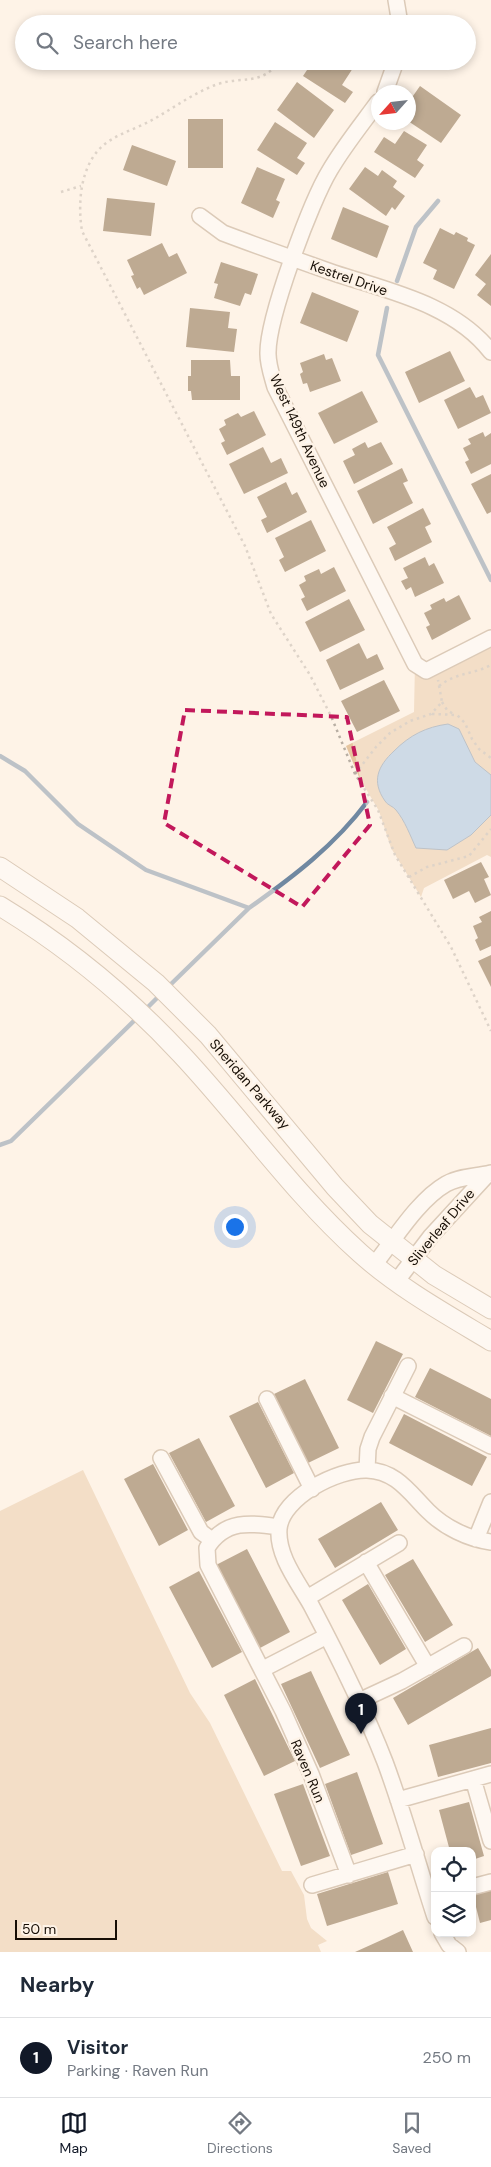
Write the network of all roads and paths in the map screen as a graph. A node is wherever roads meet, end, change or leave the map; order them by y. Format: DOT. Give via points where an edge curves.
graph roads {
  1 [pos="396,0"];
  2 [pos="398,15"];
  3 [pos="272,70"];
  4 [pos="393,70"];
  5 [pos="387,85"];
  6 [pos="371,112"];
  7 [pos="81,186"];
  8 [pos="61,192"];
  9 [pos="200,216"];
  10 [pos="293,259"];
  11 [pos="491,352"];
  12 [pos="491,638"];
  13 [pos="491,664"];
  14 [pos="431,669"];
  15 [pos="439,686"];
  16 [pos="442,702"];
  17 [pos="431,714"];
  18 [pos="457,715"];
  19 [pos="491,758"];
  20 [pos="355,774"];
  21 [pos="491,830"];
  22 [pos="0,867"];
  23 [pos="408,877"];
  24 [pos="0,906"];
  25 [pos="491,1031"];
  26 [pos="489,1174"];
  27 [pos="392,1242"];
  28 [pos="412,1259"];
  29 [pos="374,1264"];
  30 [pos="396,1282"];
  31 [pos="491,1309"];
  32 [pos="491,1342"];
  33 [pos="408,1366"];
  34 [pos="392,1396"];
  35 [pos="266,1399"];
  36 [pos="491,1446"];
  37 [pos="162,1458"];
  38 [pos="367,1470"];
  39 [pos="312,1489"];
  40 [pos="491,1502"];
  41 [pos="279,1527"];
  42 [pos="212,1540"];
  43 [pos="484,1540"];
  44 [pos="399,1543"];
  45 [pos="366,1562"];
  46 [pos="307,1598"];
  47 [pos="327,1636"];
  48 [pos="464,1646"];
  49 [pos="428,1667"];
  50 [pos="263,1669"];
  51 [pos="359,1701"];
  52 [pos="491,1774"];
  53 [pos="473,1779"];
  54 [pos="398,1800"];
  55 [pos="491,1841"];
  56 [pos="416,1854"];
  57 [pos="349,1875"];
  58 [pos="491,1882"];
  59 [pos="312,1885"];
  60 [pos="476,1886"];
  61 [pos="431,1895"];
  1 -- 2 [label="street"];
  3 -- 7 [label="path" via="260,78 220,84 199,92 109,141 95,153"];
  4 -- 5 [label="street"];
  6 -- 10 [label="street, West 149th Avenue" via="329,170"];
  7 -- 8 [label="path"];
  7 -- 20 [label="path" via="79,213 87,244 245,546 271,614 310,675 331,716"];
  9 -- 10 [label="street, Kestrel Drive" via="223,233"];
  10 -- 11 [label="street, Kestrel Drive" via="418,301 454,318"];
  10 -- 14 [label="street, West 149th Avenue" via="269,341 270,369 275,387 415,664"];
  12 -- 14 [label="street"];
  13 -- 15 [label="path" via="477,672 452,677"];
  14 -- 15 [label="path"];
  15 -- 16 [label="path"];
  16 -- 17 [label="path"];
  16 -- 18 [label="path" via="447,710"];
  17 -- 18 [label="path"];
  17 -- 20 [label="path" via="390,733"];
  18 -- 19 [label="path" via="479,749"];
  20 -- 23 [label="path" via="378,810 395,855"];
  21 -- 23 [label="path" via="469,856 427,867"];
  22 -- 27 [label="main road, Sheridan Parkway" via="102,938 156,984 208,1035 351,1205"];
  23 -- 25 [label="path" via="452,947"];
  24 -- 29 [label="main road" via="48,937 126,1001 181,1054 297,1188"];
  26 -- 27 [label="street" via="462,1178 446,1185 429,1197"];
  26 -- 28 [label="street, Sliverleaf Drive"];
  27 -- 28 [label="main road, Sheridan Parkway"];
  27 -- 29 [label="street"];
  28 -- 30 [label="street, Sliverleaf Drive"];
  28 -- 31 [label="main road, Sheridan Parkway"];
  29 -- 30 [label="main road"];
  30 -- 32 [label="main road"];
  33 -- 34 [label="street"];
  34 -- 36 [label="street"];
  34 -- 38 [label="street" via="368,1449"];
  35 -- 39 [label="street"];
  37 -- 42 [label="street" via="201,1532"];
  38 -- 39 [label="street" via="337,1476"];
  38 -- 43 [label="street" via="389,1475 402,1483 441,1522 458,1532"];
  39 -- 41 [label="street" via="289,1506"];
  40 -- 43 [label="street"];
  41 -- 42 [label="street" via="249,1522"];
  41 -- 46 [label="street" via="282,1552"];
  42 -- 50 [label="street, Raven Run" via="207,1548 208,1565"];
  44 -- 45 [label="street"];
  45 -- 46 [label="street"];
  45 -- 49 [label="street"];
  46 -- 47 [label="street"];
  47 -- 50 [label="street"];
  47 -- 51 [label="street"];
  48 -- 49 [label="street"];
  49 -- 51 [label="street"];
  50 -- 57 [label="street, Raven Run" via="311,1774"];
  51 -- 54 [label="street"];
  52 -- 53 [label="street"];
  53 -- 54 [label="street"];
  53 -- 55 [label="street"];
  54 -- 56 [label="street"];
  56 -- 57 [label="street"];
  56 -- 61 [label="street"];
  57 -- 59 [label="street"];
  58 -- 60 [label="street"];
}
